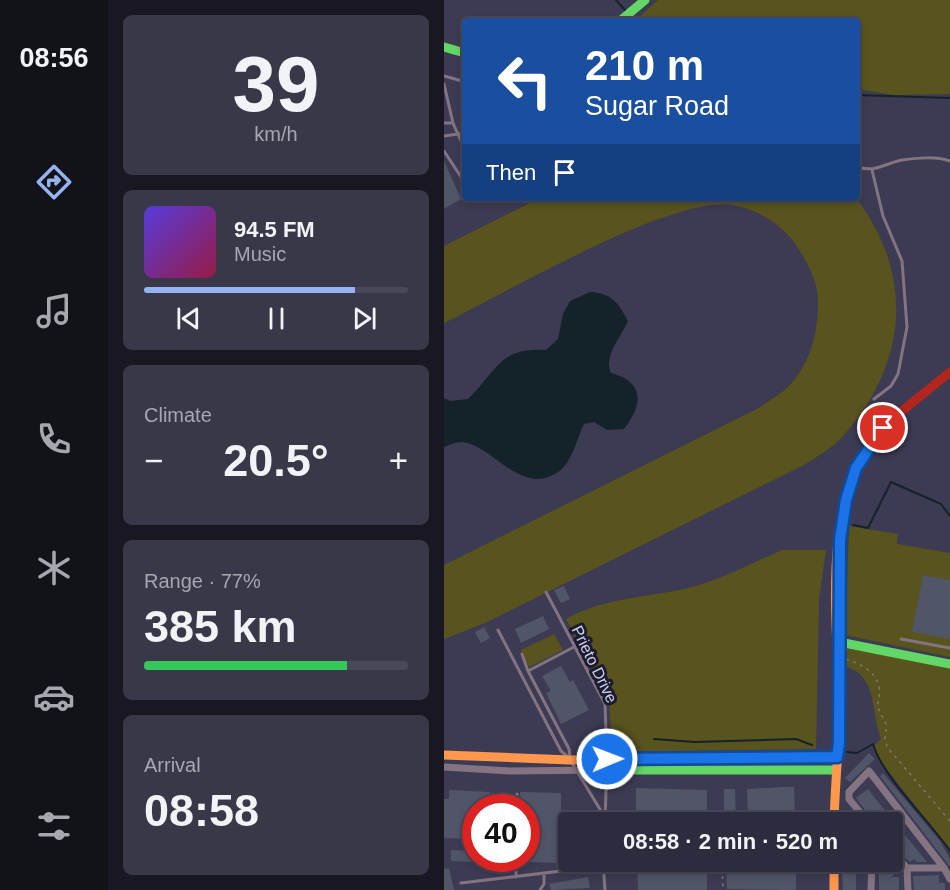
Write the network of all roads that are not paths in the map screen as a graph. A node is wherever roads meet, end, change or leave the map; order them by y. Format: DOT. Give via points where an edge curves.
graph roads {
  1 [pos="645,0"];
  2 [pos="624,18"];
  3 [pos="444,47"];
  4 [pos="462,52"];
  5 [pos="444,76"];
  6 [pos="462,81"];
  7 [pos="444,84"];
  8 [pos="444,123"];
  9 [pos="453,123"];
  10 [pos="462,134"];
  11 [pos="457,135"];
  12 [pos="444,136"];
  13 [pos="462,144"];
  14 [pos="444,151"];
  15 [pos="950,162"];
  16 [pos="860,167"];
  17 [pos="872,170"];
  18 [pos="462,178"];
  19 [pos="950,372"];
  20 [pos="874,399"];
  21 [pos="546,592"];
  22 [pos="498,630"];
  23 [pos="901,639"];
  24 [pos="839,642"];
  25 [pos="574,647"];
  26 [pos="950,648"];
  27 [pos="522,654"];
  28 [pos="950,664"];
  29 [pos="528,671"];
  30 [pos="444,754"];
  31 [pos="837,757"];
  32 [pos="607,759"];
  33 [pos="570,760"];
  34 [pos="444,767"];
  35 [pos="576,770"];
  36 [pos="607,770"];
  37 [pos="836,770"];
  38 [pos="600,812"];
  39 [pos="605,812"];
  40 [pos="834,812"];
  41 [pos="860,812"];
  42 [pos="901,812"];
  43 [pos="903,815"];
  44 [pos="903,863"];
  45 [pos="907,868"];
  46 [pos="944,868"];
  47 [pos="558,871"];
  48 [pos="516,872"];
  49 [pos="604,872"];
  50 [pos="834,872"];
  51 [pos="870,872"];
  52 [pos="544,873"];
  53 [pos="516,877"];
  54 [pos="950,879"];
  55 [pos="461,883"];
  56 [pos="540,890"];
  57 [pos="605,890"];
  58 [pos="834,890"];
  59 [pos="871,890"];
  60 [pos="908,890"];
  1 -- 2 [label="street"];
  3 -- 4 [label="street"];
  5 -- 6 [label="lane"];
  7 -- 9 [label="lane"];
  8 -- 9 [label="lane"];
  9 -- 11 [label="lane"];
  10 -- 11 [label="lane"];
  11 -- 12 [label="lane"];
  11 -- 13 [label="lane"];
  14 -- 18 [label="lane"];
  15 -- 17 [label="lane" via="940,158 900,160"];
  16 -- 17 [label="lane"];
  17 -- 20 [label="lane" via="883,216 902,261 907,327 898,374 891,386"];
  19 -- 24 [label="street" via="883,428 856,468 840,540"];
  21 -- 25 [label="lane, Prieto Drive"];
  22 -- 33 [label="lane" via="561,751"];
  23 -- 26 [label="lane"];
  24 -- 28 [label="street"];
  24 -- 31 [label="street"];
  25 -- 29 [label="lane"];
  25 -- 32 [label="lane, Prieto Drive" via="604,704"];
  27 -- 29 [label="lane"];
  29 -- 33 [label="lane" via="569,749"];
  30 -- 33 [label="street"];
  31 -- 32 [label="street"];
  31 -- 37 [label="street"];
  32 -- 33 [label="street"];
  32 -- 36 [label="lane, Prieto Drive"];
  33 -- 35 [label="lane"];
  34 -- 35 [label="street"];
  35 -- 36 [label="street"];
  35 -- 38 [label="lane"];
  36 -- 37 [label="street"];
  36 -- 39 [label="lane, Prieto Drive"];
  37 -- 40 [label="street"];
  41 -- 42 [label="street" via="849,799 849,792 869,771"];
  43 -- 46 [label="street"];
  44 -- 45 [label="street"];
  45 -- 46 [label="street"];
  45 -- 60 [label="street"];
  46 -- 54 [label="street"];
  47 -- 52 [label="lane"];
  48 -- 53 [label="lane"];
  49 -- 57 [label="lane"];
  50 -- 58 [label="street"];
  51 -- 59 [label="street"];
  52 -- 53 [label="lane"];
  52 -- 56 [label="lane"];
  53 -- 55 [label="lane"];
}
